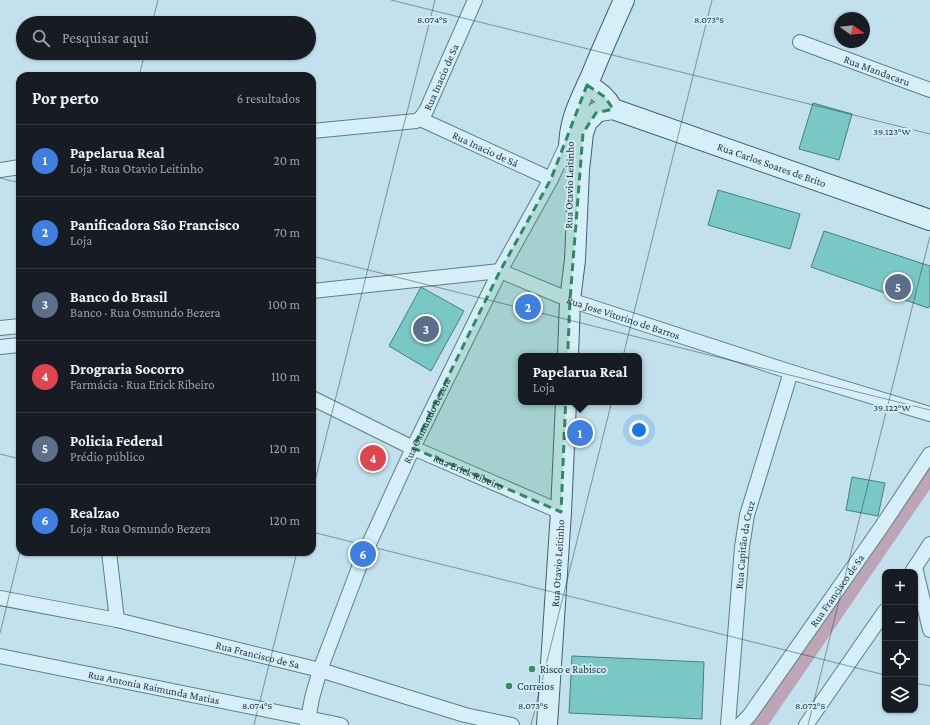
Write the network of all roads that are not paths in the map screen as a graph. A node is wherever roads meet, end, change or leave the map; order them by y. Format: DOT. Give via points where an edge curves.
graph roads {
  1 [pos="475,0"];
  2 [pos="624,0"];
  3 [pos="800,42"];
  4 [pos="587,85"];
  5 [pos="930,90"];
  6 [pos="613,109"];
  7 [pos="420,119"];
  8 [pos="316,131"];
  9 [pos="569,140"];
  10 [pos="16,168"];
  11 [pos="0,170"];
  12 [pos="551,180"];
  13 [pos="930,220"];
  14 [pos="500,271"];
  15 [pos="316,292"];
  16 [pos="571,293"];
  17 [pos="16,326"];
  18 [pos="0,328"];
  19 [pos="16,345"];
  20 [pos="0,347"];
  21 [pos="568,353"];
  22 [pos="791,372"];
  23 [pos="316,400"];
  24 [pos="566,405"];
  25 [pos="930,414"];
  26 [pos="413,448"];
  27 [pos="930,454"];
  28 [pos="561,512"];
  29 [pos="930,544"];
  30 [pos="109,556"];
  31 [pos="914,569"];
  32 [pos="918,585"];
  33 [pos="0,598"];
  34 [pos="882,614"];
  35 [pos="928,614"];
  36 [pos="117,620"];
  37 [pos="930,630"];
  38 [pos="0,656"];
  39 [pos="320,670"];
  40 [pos="308,721"];
  41 [pos="341,725"];
  42 [pos="512,725"];
  43 [pos="547,725"];
  44 [pos="728,725"];
  45 [pos="740,725"];
  46 [pos="806,725"];
  1 -- 7 [label="street, Rua Inacio de Sa" via="426,111"];
  2 -- 4 [label="main road, Rua Otavio Leitinho"];
  3 -- 5 [label="street, Rua Mandacaru"];
  4 -- 6 [label="main road" via="605,97"];
  4 -- 9 [label="main road, Rua Otavio Leitinho" via="574,113"];
  6 -- 13 [label="main road, Rua Carlos Soares de Brito"];
  6 -- 16 [label="main road, Rua Otavio Leitinho" via="596,113 587,122 583,132"];
  7 -- 8 [label="street, Rua Inacio de Sa"];
  7 -- 12 [label="street, Rua Inacio de Sá"];
  9 -- 12 [label="street, Rua Osmundo Bezera"];
  9 -- 16 [label="main road, Rua Otavio Leitinho" via="567,260"];
  10 -- 11 [label="street"];
  12 -- 14 [label="street, Rua Osmundo Bezera"];
  14 -- 15 [label="street, Rua Jose Vitorino de Barros"];
  14 -- 16 [label="street, Rua Jose Vitorino de Barros"];
  14 -- 26 [label="street, Rua Osmundo Bezera"];
  16 -- 21 [label="main road, Rua Otavio Leitinho"];
  16 -- 22 [label="street, Rua Jose Vitorino de Barros"];
  17 -- 18 [label="street"];
  19 -- 20 [label="street"];
  22 -- 25 [label="street, Rua Jose Vitorino de Barros"];
  22 -- 44 [label="street, Rua Capitão da Cruz" via="747,515 742,547"];
  23 -- 26 [label="street, Rua Erick Ribeiro"];
  24 -- 28 [label="main road, Rua Otavio Leitinho"];
  26 -- 28 [label="street, Rua Erick Ribeiro"];
  26 -- 39 [label="street, Rua Osmundo Bezera" via="363,557"];
  27 -- 45 [label="street, Rua Francisco de Sa" via="749,716"];
  28 -- 43 [label="main road, Rua Otavio Leitinho"];
  29 -- 31 [label="street"];
  30 -- 36 [label="street"];
  32 -- 35 [label="street"];
  33 -- 36 [label="street, Rua Francisco de Sa"];
  34 -- 46 [label="street"];
  35 -- 37 [label="street"];
  36 -- 39 [label="street, Rua Francisco de Sa"];
  38 -- 40 [label="street, Rua Antonia Raimunda Matias"];
  39 -- 40 [label="street, Rua Osmundo Bezera"];
  39 -- 42 [label="street, Rua Francisco de Sa" via="465,715"];
  40 -- 41 [label="street, Rua Antonia Raimunda Matias"];
}
